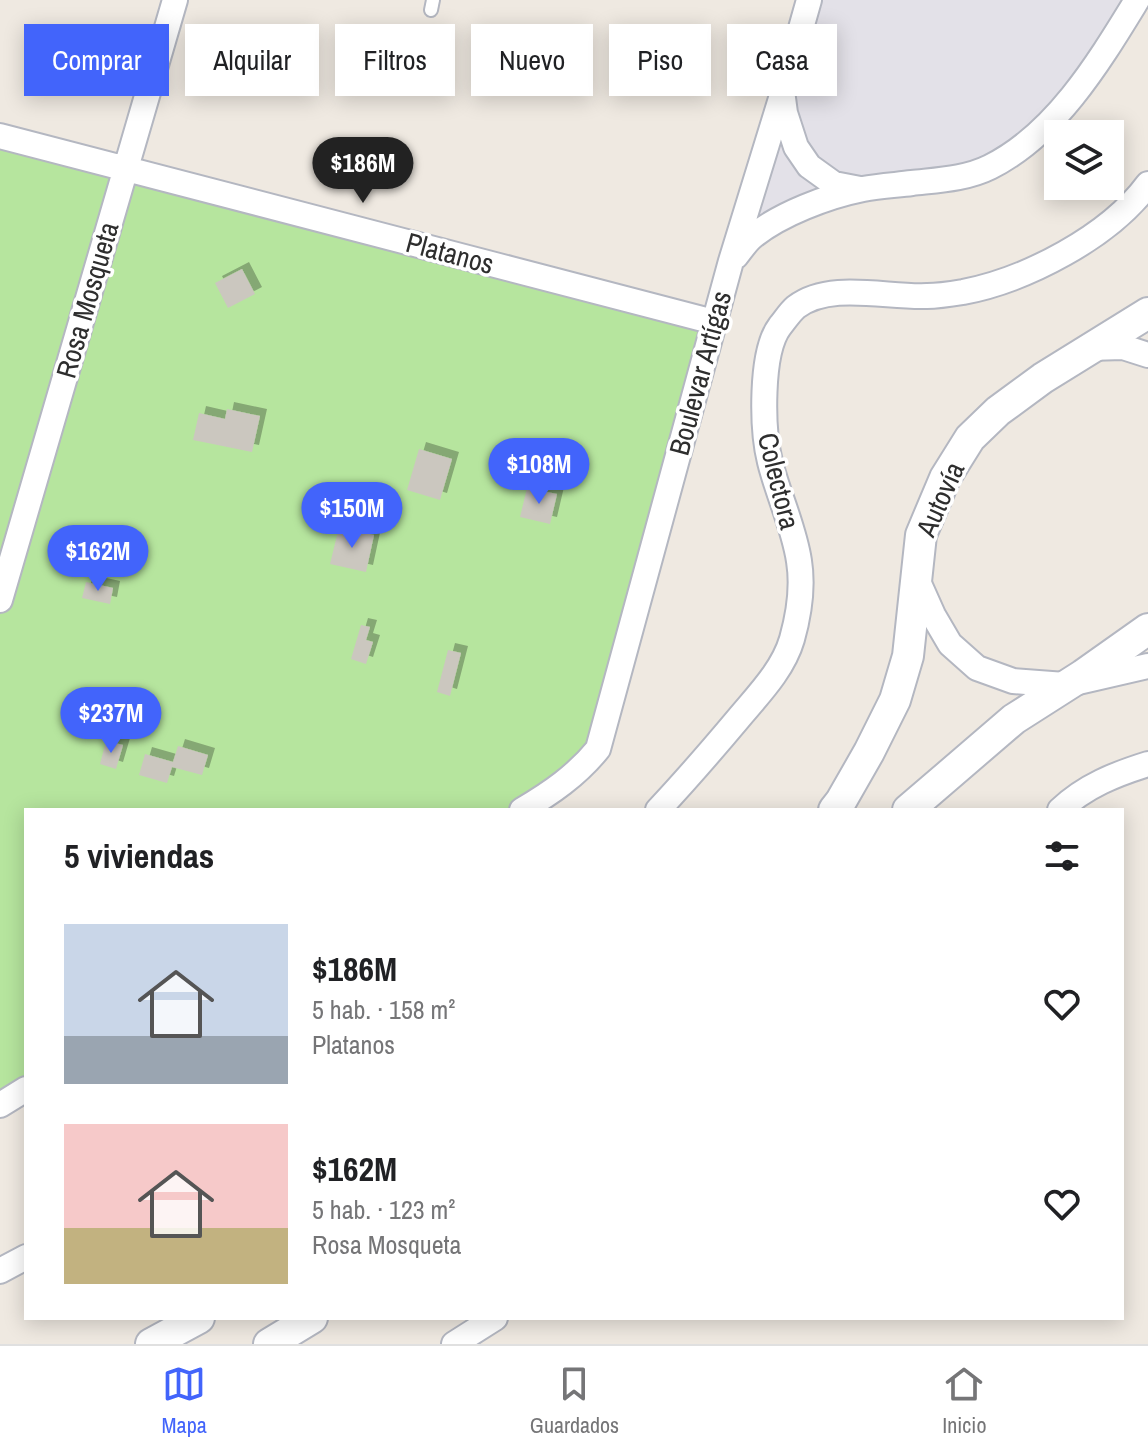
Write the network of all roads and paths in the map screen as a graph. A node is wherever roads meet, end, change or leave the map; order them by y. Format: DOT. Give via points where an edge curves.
graph roads {
  1 [pos="175,0"];
  2 [pos="809,0"];
  3 [pos="1137,0"];
  4 [pos="802,24"];
  5 [pos="782,96"];
  6 [pos="783,96"];
  7 [pos="0,136"];
  8 [pos="126,168"];
  9 [pos="1148,184"];
  10 [pos="862,189"];
  11 [pos="731,261"];
  12 [pos="1148,313"];
  13 [pos="714,322"];
  14 [pos="1089,348"];
  15 [pos="1148,355"];
  16 [pos="915,575"];
  17 [pos="0,600"];
  18 [pos="1148,629"];
  19 [pos="1148,666"];
  20 [pos="1065,685"];
  21 [pos="1148,764"];
  22 [pos="525,808"];
  23 [pos="660,808"];
  24 [pos="836,808"];
  25 [pos="910,808"];
  26 [pos="1062,808"];
  27 [pos="24,1090"];
  28 [pos="0,1105"];
  29 [pos="24,1258"];
  30 [pos="0,1271"];
  31 [pos="195,1320"];
  32 [pos="309,1320"];
  33 [pos="492,1320"];
  34 [pos="151,1344"];
  35 [pos="269,1344"];
  36 [pos="454,1344"];
  1 -- 8 [label="street, Rosa Mosqueta"];
  2 -- 4 [label="street, Boulevar Artígas"];
  3 -- 10 [label="street" via="1051,123 1026,145 988,168 960,177"];
  5 -- 11 [label="street, Boulevar Artígas"];
  6 -- 10 [label="street" via="796,147 809,166 834,184"];
  7 -- 8 [label="street, Platanos"];
  8 -- 13 [label="street, Platanos"];
  8 -- 17 [label="street, Rosa Mosqueta"];
  9 -- 23 [label="street, Colectora" via="1083,242 993,285 926,296 849,292 815,298 796,308 777,329 766,365 764,406 769,461 799,561 801,585 791,643 772,678"];
  10 -- 11 [label="street" via="782,218 751,238"];
  11 -- 13 [label="street, Boulevar Artígas"];
  12 -- 14 [label="street, Autovía"];
  13 -- 22 [label="street, Boulevar Artígas" via="598,749 565,781"];
  14 -- 15 [label="street" via="1123,347"];
  14 -- 16 [label="street, Autovía" via="998,411 970,438 945,478 921,535"];
  16 -- 20 [label="street" via="950,644 977,668 1013,681"];
  16 -- 24 [label="street, Autovía" via="908,656 895,700"];
  18 -- 20 [label="street"];
  19 -- 20 [label="street"];
  20 -- 25 [label="street" via="1014,719"];
  21 -- 26 [label="street" via="1097,784"];
  27 -- 28 [label="street"];
  29 -- 30 [label="street"];
  31 -- 34 [label="street"];
  32 -- 35 [label="street"];
  33 -- 36 [label="street"];
}
